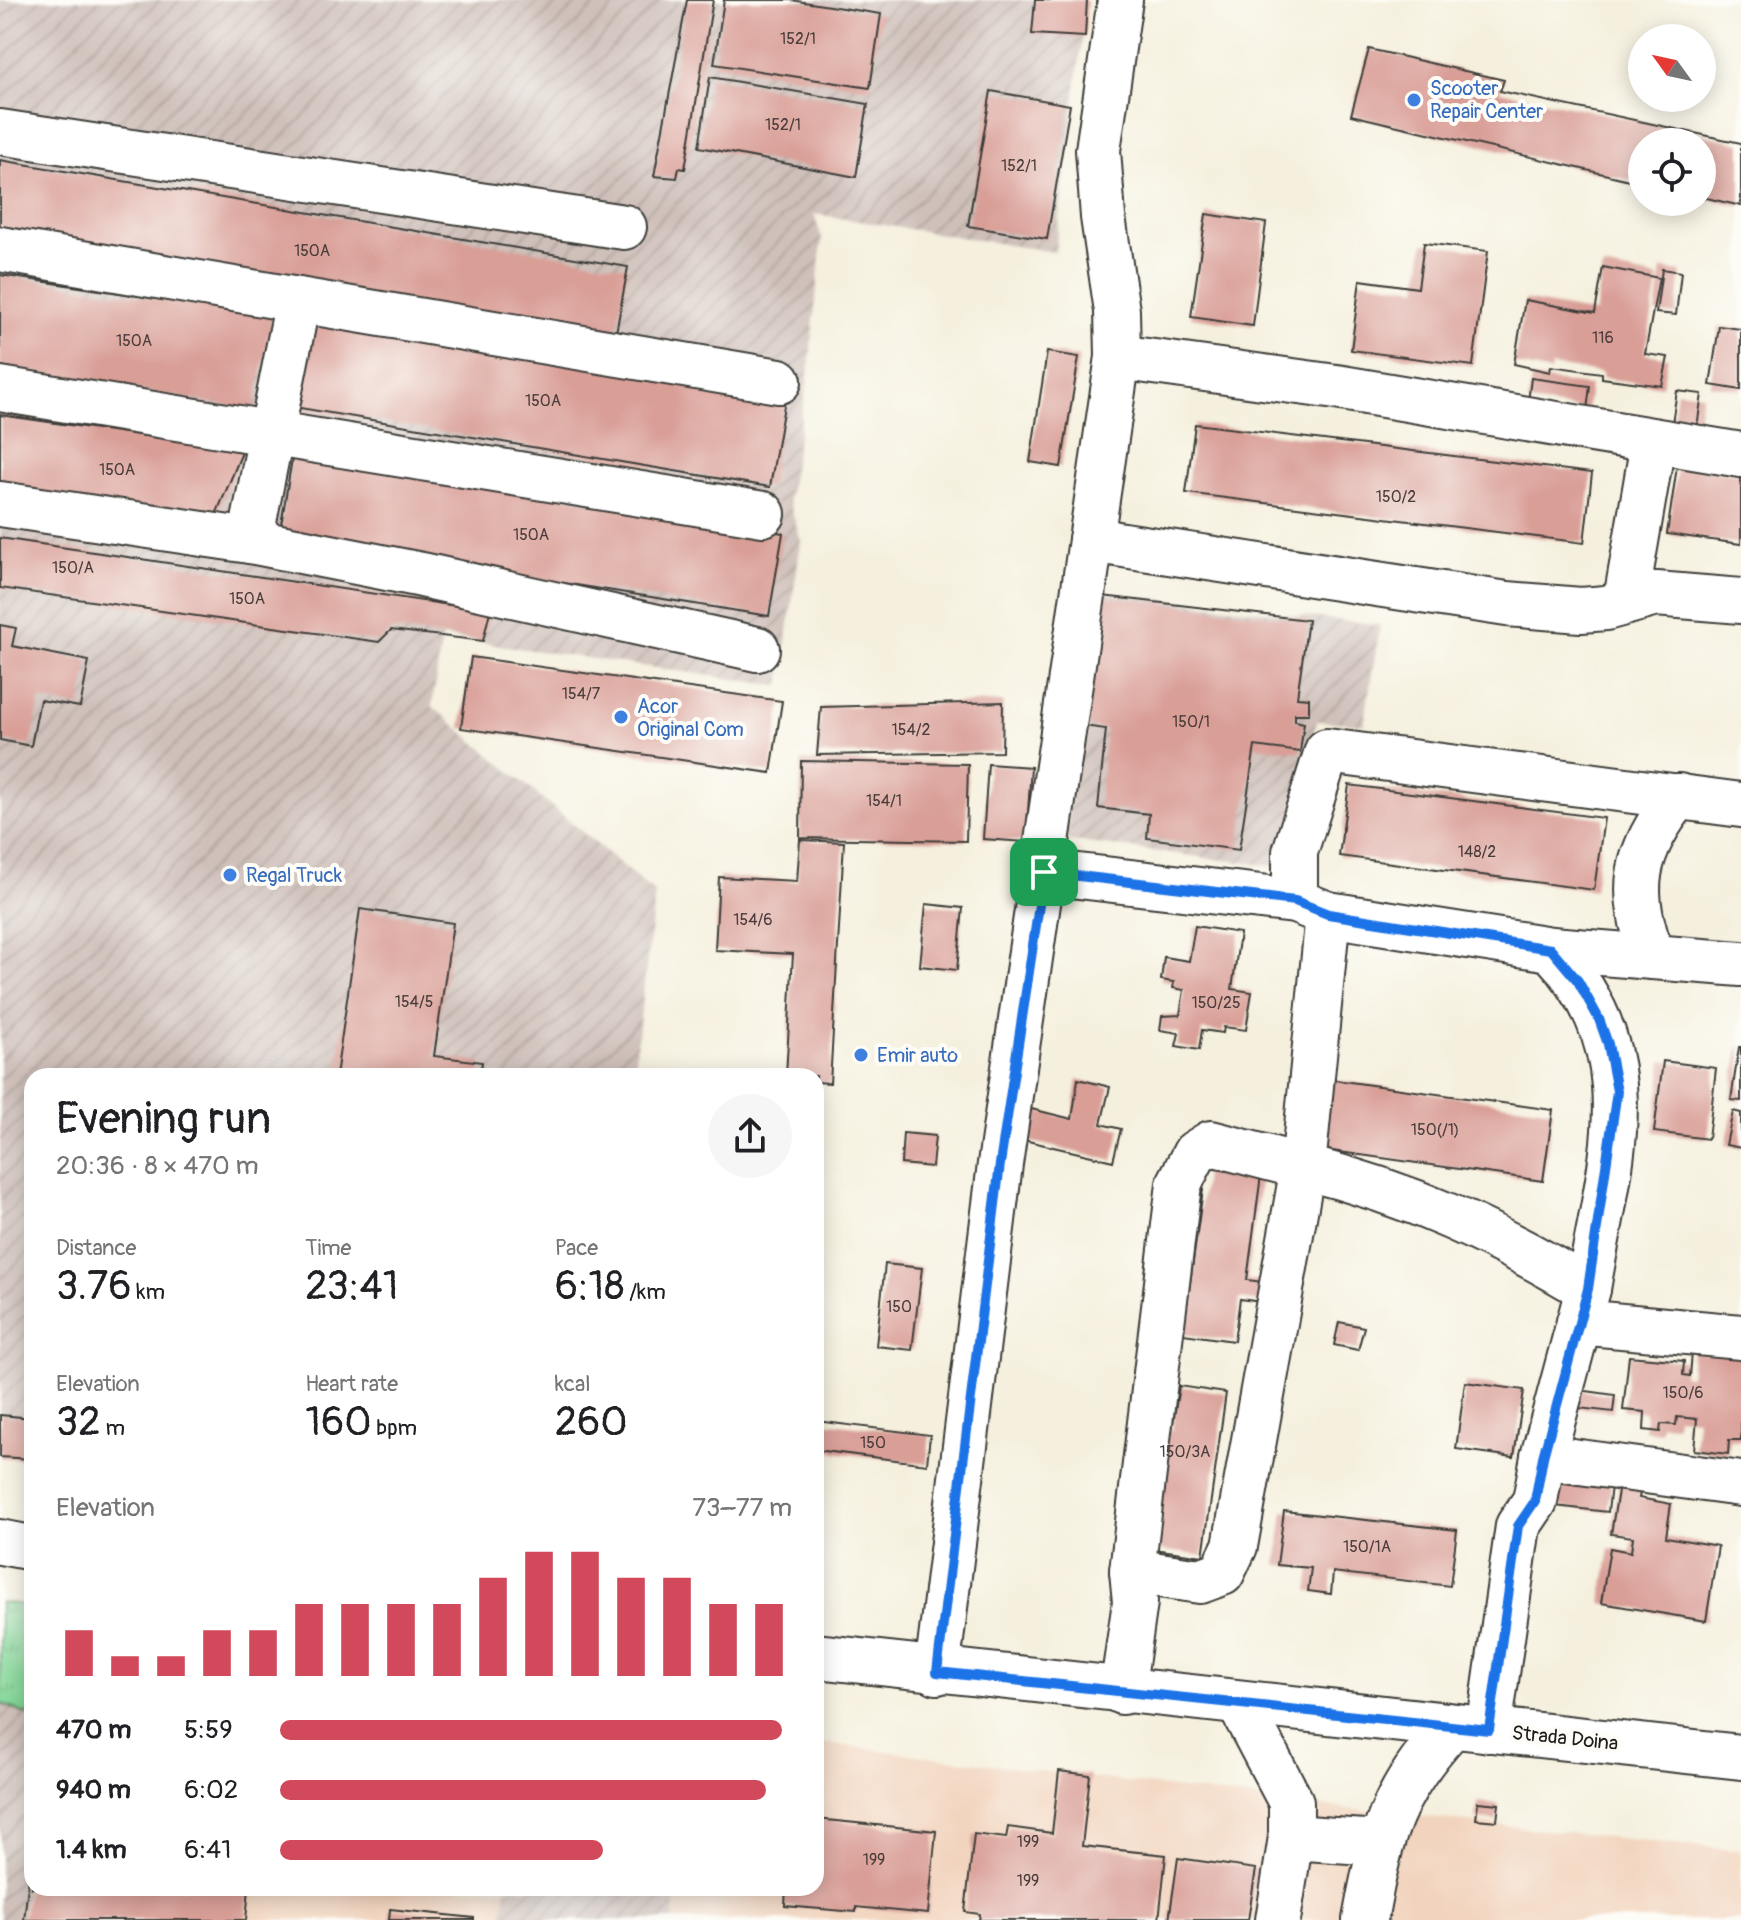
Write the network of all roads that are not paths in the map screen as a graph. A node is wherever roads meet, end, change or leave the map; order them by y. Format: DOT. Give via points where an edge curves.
graph roads {
  1 [pos="1120,0"];
  2 [pos="0,132"];
  3 [pos="624,227"];
  4 [pos="0,249"];
  5 [pos="298,300"];
  6 [pos="1118,357"];
  7 [pos="779,381"];
  8 [pos="0,389"];
  9 [pos="270,432"];
  10 [pos="1653,443"];
  11 [pos="1741,455"];
  12 [pos="0,504"];
  13 [pos="763,514"];
  14 [pos="1091,540"];
  15 [pos="250,541"];
  16 [pos="1626,600"];
  17 [pos="1741,601"];
  18 [pos="757,649"];
  19 [pos="1679,796"];
  20 [pos="1741,805"];
  21 [pos="1044,872"];
  22 [pos="1312,907"];
  23 [pos="1551,949"];
  24 [pos="1653,957"];
  25 [pos="1741,964"];
  26 [pos="1303,1167"];
  27 [pos="1583,1305"];
  28 [pos="1741,1337"];
  29 [pos="1543,1457"];
  30 [pos="1741,1484"];
  31 [pos="0,1542"];
  32 [pos="24,1546"];
  33 [pos="1132,1571"];
  34 [pos="824,1657"];
  35 [pos="937,1672"];
  36 [pos="1122,1692"];
  37 [pos="1240,1705"];
  38 [pos="1470,1728"];
  39 [pos="1741,1757"];
  40 [pos="1291,1837"];
  41 [pos="1379,1843"];
  42 [pos="1278,1920"];
  43 [pos="1365,1920"];
  1 -- 6 [label="main road" via="1098,150"];
  2 -- 3 [label="main road"];
  4 -- 5 [label="main road"];
  5 -- 7 [label="main road"];
  5 -- 9 [label="main road"];
  6 -- 10 [label="main road" via="1336,387"];
  6 -- 14 [label="main road"];
  8 -- 9 [label="main road"];
  9 -- 13 [label="main road"];
  9 -- 15 [label="main road"];
  10 -- 11 [label="main road"];
  10 -- 16 [label="main road"];
  12 -- 15 [label="main road"];
  14 -- 16 [label="main road" via="1507,604 1581,610"];
  14 -- 21 [label="main road"];
  15 -- 18 [label="main road"];
  16 -- 17 [label="main road" via="1656,594"];
  19 -- 20 [label="main road"];
  19 -- 22 [label="main road" via="1327,751 1295,852"];
  19 -- 24 [label="main road" via="1657,823 1638,878 1640,925"];
  21 -- 22 [label="main road"];
  21 -- 35 [label="main road" via="1000,1164"];
  22 -- 23 [label="main road"];
  22 -- 26 [label="main road"];
  23 -- 24 [label="main road"];
  23 -- 27 [label="main road" via="1578,981 1599,1019 1617,1091"];
  24 -- 25 [label="main road"];
  26 -- 27 [label="main road" via="1463,1221 1529,1253"];
  26 -- 33 [label="main road" via="1229,1562 1222,1573 1200,1581"];
  26 -- 33 [label="main road" via="1211,1143 1201,1147 1185,1168"];
  27 -- 28 [label="main road"];
  27 -- 29 [label="main road"];
  29 -- 30 [label="main road"];
  29 -- 38 [label="main road" via="1535,1501 1518,1526"];
  31 -- 32 [label="main road"];
  33 -- 36 [label="main road" via="1135,1602"];
  34 -- 35 [label="main road, Strada Doina"];
  35 -- 36 [label="main road, Strada Doina"];
  36 -- 37 [label="main road, Strada Doina"];
  37 -- 38 [label="main road, Strada Doina"];
  37 -- 40 [label="main road" via="1291,1802"];
  38 -- 39 [label="main road, Strada Doina"];
  38 -- 41 [label="main road" via="1412,1774"];
  40 -- 41 [label="main road"];
  40 -- 42 [label="main road"];
  41 -- 43 [label="main road"];
}
